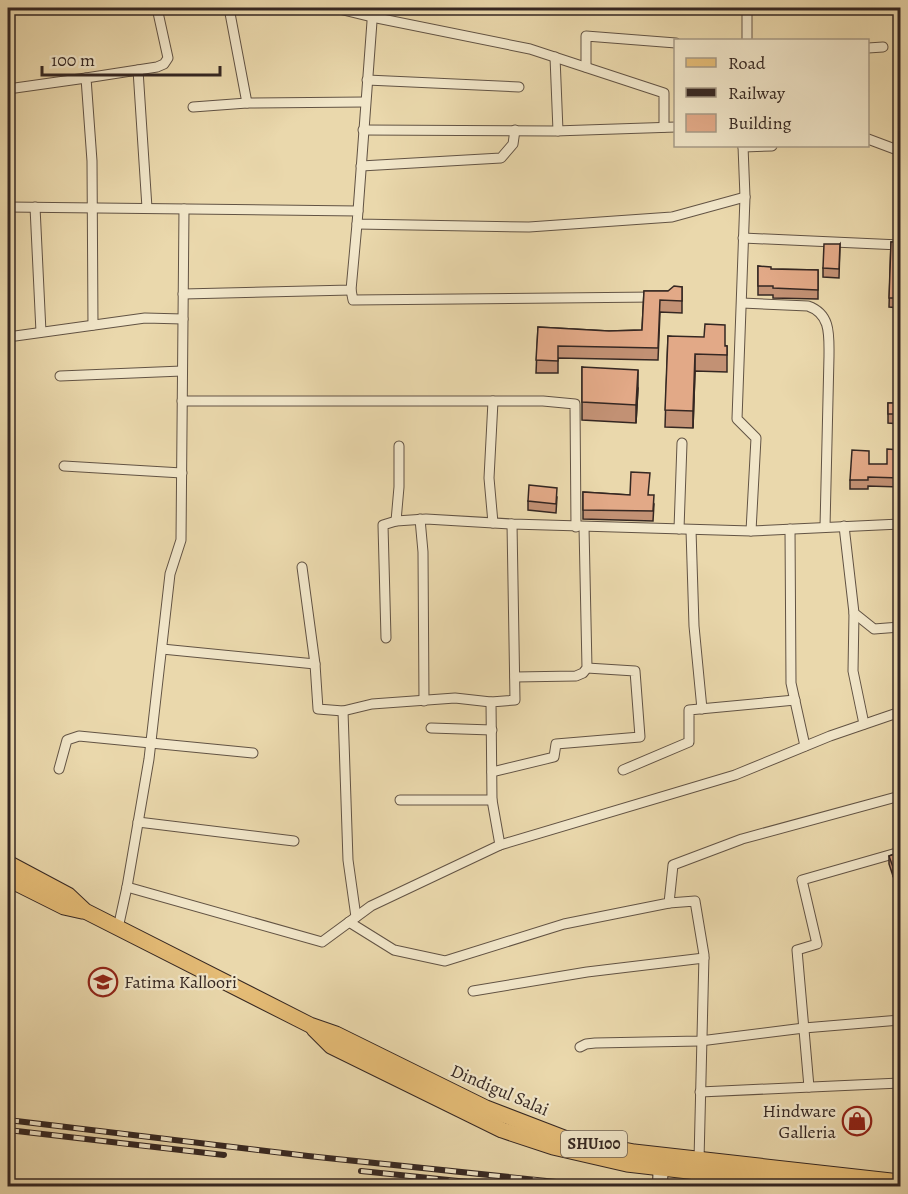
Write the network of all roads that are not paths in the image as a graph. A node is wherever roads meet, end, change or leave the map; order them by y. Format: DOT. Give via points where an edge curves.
graph roads {
  1 [pos="157,8"];
  2 [pos="229,8"];
  3 [pos="335,8"];
  4 [pos="747,8"];
  5 [pos="373,12"];
  6 [pos="747,39"];
  7 [pos="674,43"];
  8 [pos="883,47"];
  9 [pos="869,48"];
  10 [pos="555,57"];
  11 [pos="586,67"];
  12 [pos="138,70"];
  13 [pos="86,78"];
  14 [pos="367,80"];
  15 [pos="519,87"];
  16 [pos="8,89"];
  17 [pos="366,102"];
  18 [pos="247,103"];
  19 [pos="193,107"];
  20 [pos="664,127"];
  21 [pos="674,127"];
  22 [pos="363,130"];
  23 [pos="515,130"];
  24 [pos="558,131"];
  25 [pos="869,140"];
  26 [pos="743,147"];
  27 [pos="900,151"];
  28 [pos="361,166"];
  29 [pos="745,197"];
  30 [pos="8,207"];
  31 [pos="35,207"];
  32 [pos="92,207"];
  33 [pos="147,208"];
  34 [pos="184,208"];
  35 [pos="358,211"];
  36 [pos="357,224"];
  37 [pos="743,238"];
  38 [pos="900,245"];
  39 [pos="351,290"];
  40 [pos="183,294"];
  41 [pos="668,297"];
  42 [pos="742,303"];
  43 [pos="183,319"];
  44 [pos="93,325"];
  45 [pos="41,332"];
  46 [pos="8,336"];
  47 [pos="182,371"];
  48 [pos="60,376"];
  49 [pos="182,401"];
  50 [pos="493,401"];
  51 [pos="682,442"];
  52 [pos="399,446"];
  53 [pos="64,466"];
  54 [pos="182,473"];
  55 [pos="420,519"];
  56 [pos="396,521"];
  57 [pos="493,523"];
  58 [pos="512,524"];
  59 [pos="900,524"];
  60 [pos="844,526"];
  61 [pos="580,527"];
  62 [pos="825,527"];
  63 [pos="679,529"];
  64 [pos="790,529"];
  65 [pos="691,530"];
  66 [pos="751,531"];
  67 [pos="302,567"];
  68 [pos="854,613"];
  69 [pos="900,627"];
  70 [pos="386,638"];
  71 [pos="162,649"];
  72 [pos="315,664"];
  73 [pos="587,668"];
  74 [pos="515,677"];
  75 [pos="795,700"];
  76 [pos="424,701"];
  77 [pos="491,702"];
  78 [pos="702,709"];
  79 [pos="343,711"];
  80 [pos="900,712"];
  81 [pos="864,724"];
  82 [pos="431,729"];
  83 [pos="492,730"];
  84 [pos="152,742"];
  85 [pos="806,746"];
  86 [pos="253,753"];
  87 [pos="59,769"];
  88 [pos="623,770"];
  89 [pos="492,772"];
  90 [pos="900,796"];
  91 [pos="400,800"];
  92 [pos="492,800"];
  93 [pos="138,822"];
  94 [pos="294,841"];
  95 [pos="500,845"];
  96 [pos="900,852"];
  97 [pos="8,863"];
  98 [pos="8,879"];
  99 [pos="127,887"];
  100 [pos="669,903"];
  101 [pos="85,911"];
  102 [pos="352,920"];
  103 [pos="118,928"];
  104 [pos="704,958"];
  105 [pos="473,991"];
  106 [pos="900,1020"];
  107 [pos="804,1028"];
  108 [pos="700,1041"];
  109 [pos="580,1047"];
  110 [pos="900,1083"];
  111 [pos="809,1087"];
  112 [pos="700,1092"];
  113 [pos="699,1160"];
  114 [pos="661,1161"];
  115 [pos="900,1182"];
  116 [pos="660,1186"];
  117 [pos="819,1186"];
  1 -- 12 [label="street" via="168,58 157,67"];
  2 -- 18 [label="street"];
  3 -- 5 [label="street"];
  4 -- 6 [label="street"];
  5 -- 10 [label="street"];
  5 -- 14 [label="street"];
  7 -- 11 [label="street" via="586,36"];
  8 -- 9 [label="street"];
  10 -- 11 [label="street"];
  10 -- 24 [label="street"];
  11 -- 20 [label="street" via="664,93"];
  12 -- 13 [label="street"];
  12 -- 33 [label="street"];
  13 -- 16 [label="street"];
  13 -- 32 [label="street"];
  14 -- 15 [label="street"];
  14 -- 17 [label="street"];
  17 -- 18 [label="street"];
  17 -- 22 [label="street"];
  18 -- 19 [label="street"];
  20 -- 21 [label="street"];
  20 -- 24 [label="street"];
  22 -- 23 [label="street"];
  22 -- 28 [label="street"];
  23 -- 24 [label="street"];
  23 -- 28 [label="street" via="513,144 501,158"];
  25 -- 27 [label="street"];
  26 -- 29 [label="street"];
  28 -- 35 [label="street"];
  29 -- 36 [label="street" via="672,217 529,227"];
  29 -- 37 [label="street"];
  30 -- 31 [label="street"];
  31 -- 32 [label="street"];
  31 -- 45 [label="street"];
  32 -- 33 [label="street"];
  32 -- 44 [label="street"];
  33 -- 34 [label="street"];
  34 -- 35 [label="street"];
  34 -- 40 [label="street"];
  35 -- 36 [label="street"];
  36 -- 39 [label="street"];
  37 -- 38 [label="street"];
  37 -- 42 [label="street"];
  39 -- 40 [label="street"];
  39 -- 41 [label="street" via="353,300"];
  40 -- 43 [label="street"];
  42 -- 62 [label="street" via="808,306 817,309 826,321 829,356"];
  42 -- 66 [label="street" via="737,419 756,438"];
  43 -- 44 [label="street" via="145,318"];
  43 -- 47 [label="street"];
  44 -- 45 [label="street"];
  45 -- 46 [label="street"];
  47 -- 48 [label="street"];
  47 -- 49 [label="street"];
  49 -- 50 [label="street"];
  49 -- 54 [label="street"];
  50 -- 57 [label="street" via="489,478"];
  50 -- 61 [label="street" via="575,404"];
  51 -- 63 [label="street"];
  52 -- 56 [label="street"];
  53 -- 54 [label="street"];
  54 -- 71 [label="street" via="181,540 170,574"];
  55 -- 56 [label="street"];
  55 -- 57 [label="street"];
  55 -- 76 [label="street"];
  56 -- 70 [label="street" via="383,525"];
  57 -- 58 [label="street"];
  58 -- 61 [label="street"];
  58 -- 74 [label="street"];
  59 -- 60 [label="street"];
  60 -- 62 [label="street"];
  60 -- 68 [label="street"];
  61 -- 63 [label="street"];
  61 -- 73 [label="street"];
  62 -- 64 [label="street"];
  63 -- 65 [label="street"];
  64 -- 66 [label="street"];
  64 -- 75 [label="street" via="791,683"];
  65 -- 66 [label="street"];
  65 -- 78 [label="street"];
  67 -- 72 [label="street"];
  68 -- 69 [label="street" via="874,628"];
  68 -- 81 [label="street" via="853,671"];
  71 -- 72 [label="street"];
  71 -- 84 [label="street"];
  72 -- 79 [label="street" via="318,709"];
  73 -- 74 [label="street" via="576,676"];
  73 -- 89 [label="street" via="635,671 640,737 556,744 554,757"];
  74 -- 77 [label="street" via="515,700"];
  75 -- 78 [label="street"];
  75 -- 85 [label="street"];
  76 -- 77 [label="street" via="455,698"];
  76 -- 79 [label="street" via="372,704"];
  77 -- 83 [label="street"];
  78 -- 88 [label="street" via="689,710 689,742"];
  79 -- 102 [label="street"];
  80 -- 81 [label="street"];
  81 -- 85 [label="street"];
  82 -- 83 [label="street"];
  83 -- 89 [label="street"];
  84 -- 86 [label="street"];
  84 -- 87 [label="street" via="73,737 67,740"];
  84 -- 93 [label="street"];
  85 -- 95 [label="street" via="735,775"];
  89 -- 92 [label="street"];
  90 -- 100 [label="street" via="742,839 673,866"];
  91 -- 92 [label="street"];
  92 -- 95 [label="street"];
  93 -- 94 [label="street"];
  93 -- 99 [label="street"];
  95 -- 102 [label="street" via="371,906"];
  96 -- 107 [label="street" via="802,880 817,944 797,950"];
  97 -- 101 [label="main road, Dindigul Salai / SHU100" via="68,895"];
  98 -- 101 [label="main road, Dindigul Salai / SHU100" via="64,907"];
  99 -- 102 [label="street" via="322,942"];
  99 -- 103 [label="street"];
  100 -- 102 [label="street" via="564,924 445,961 394,950"];
  100 -- 104 [label="street" via="695,901"];
  101 -- 103 [label="main road, Dindigul Salai / SHU100"];
  103 -- 114 [label="main road, Dindigul Salai / SHU100" via="486,1108 564,1138"];
  104 -- 105 [label="street"];
  104 -- 108 [label="street"];
  106 -- 107 [label="street"];
  107 -- 108 [label="street"];
  107 -- 111 [label="street"];
  108 -- 109 [label="street" via="595,1043"];
  108 -- 112 [label="street"];
  110 -- 111 [label="street"];
  111 -- 112 [label="street"];
  112 -- 113 [label="street"];
  113 -- 114 [label="main road, Dindigul Salai / SHU100"];
  113 -- 115 [label="main road, Dindigul Salai / SHU100"];
  114 -- 116 [label="main road"];
  114 -- 117 [label="main road, Dindigul Salai / SHU100"];
}
